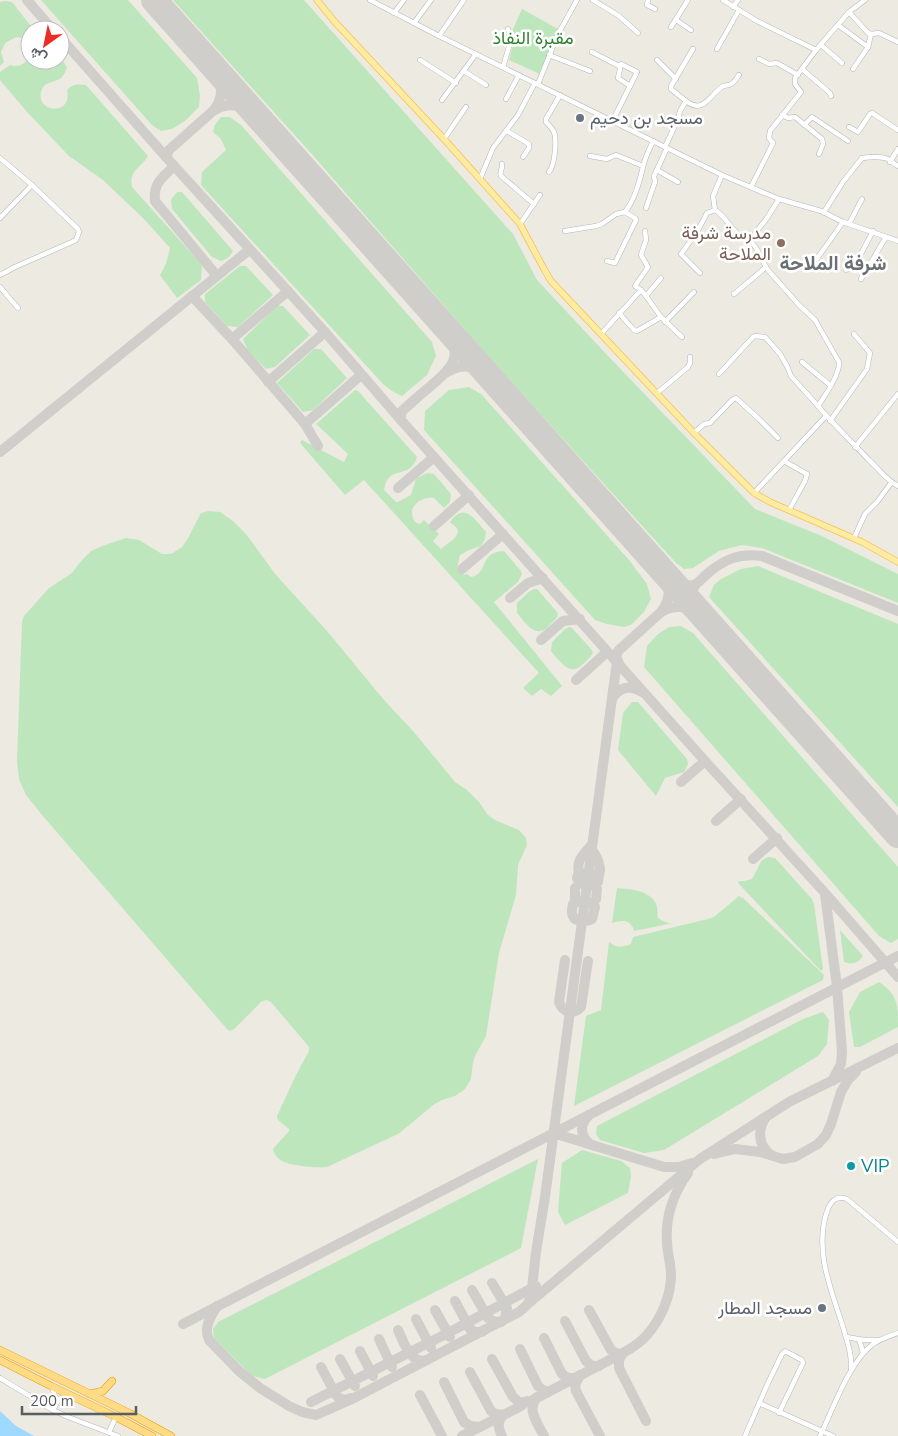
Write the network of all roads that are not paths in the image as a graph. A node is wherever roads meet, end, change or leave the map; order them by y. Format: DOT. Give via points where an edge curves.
graph roads {
  1 [pos="318,0"];
  2 [pos="370,0"];
  3 [pos="404,0"];
  4 [pos="431,0"];
  5 [pos="464,0"];
  6 [pos="577,0"];
  7 [pos="593,0"];
  8 [pos="648,0"];
  9 [pos="688,0"];
  10 [pos="723,0"];
  11 [pos="738,0"];
  12 [pos="864,0"];
  13 [pos="377,2"];
  14 [pos="733,7"];
  15 [pos="655,9"];
  16 [pos="739,10"];
  17 [pos="848,12"];
  18 [pos="394,13"];
  19 [pos="676,20"];
  20 [pos="414,23"];
  21 [pos="838,25"];
  22 [pos="671,27"];
  23 [pos="508,29"];
  24 [pos="691,30"];
  25 [pos="638,33"];
  26 [pos="871,34"];
  27 [pos="439,36"];
  28 [pos="898,42"];
  29 [pos="820,45"];
  30 [pos="868,48"];
  31 [pos="694,49"];
  32 [pos="717,49"];
  33 [pos="816,50"];
  34 [pos="592,52"];
  35 [pos="476,54"];
  36 [pos="549,55"];
  37 [pos="759,59"];
  38 [pos="420,60"];
  39 [pos="657,60"];
  40 [pos="842,63"];
  41 [pos="619,66"];
  42 [pos="503,67"];
  43 [pos="852,68"];
  44 [pos="802,69"];
  45 [pos="464,71"];
  46 [pos="590,71"];
  47 [pos="519,75"];
  48 [pos="739,75"];
  49 [pos="798,75"];
  50 [pos="676,79"];
  51 [pos="456,83"];
  52 [pos="536,83"];
  53 [pos="486,85"];
  54 [pos="630,86"];
  55 [pos="560,96"];
  56 [pos="831,96"];
  57 [pos="506,99"];
  58 [pos="442,100"];
  59 [pos="686,101"];
  60 [pos="466,107"];
  61 [pos="782,115"];
  62 [pos="613,120"];
  63 [pos="804,125"];
  64 [pos="849,127"];
  65 [pos="507,130"];
  66 [pos="898,130"];
  67 [pos="444,139"];
  68 [pos="653,141"];
  69 [pos="848,141"];
  70 [pos="666,147"];
  71 [pos="898,149"];
  72 [pos="819,154"];
  73 [pos="590,156"];
  74 [pos="523,157"];
  75 [pos="0,158"];
  76 [pos="890,162"];
  77 [pos="502,164"];
  78 [pos="643,166"];
  79 [pos="898,166"];
  80 [pos="657,170"];
  81 [pos="549,172"];
  82 [pos="722,175"];
  83 [pos="480,179"];
  84 [pos="678,182"];
  85 [pos="32,184"];
  86 [pos="751,187"];
  87 [pos="540,195"];
  88 [pos="779,199"];
  89 [pos="862,199"];
  90 [pos="534,204"];
  91 [pos="646,208"];
  92 [pos="715,210"];
  93 [pos="625,212"];
  94 [pos="824,212"];
  95 [pos="0,218"];
  96 [pos="843,222"];
  97 [pos="520,224"];
  98 [pos="849,224"];
  99 [pos="565,231"];
  100 [pos="645,231"];
  101 [pos="873,231"];
  102 [pos="886,237"];
  103 [pos="749,241"];
  104 [pos="898,241"];
  105 [pos="607,261"];
  106 [pos="766,267"];
  107 [pos="811,267"];
  108 [pos="846,270"];
  109 [pos="0,274"];
  110 [pos="700,274"];
  111 [pos="661,278"];
  112 [pos="861,280"];
  113 [pos="0,287"];
  114 [pos="641,290"];
  115 [pos="694,292"];
  116 [pos="734,294"];
  117 [pos="646,296"];
  118 [pos="18,308"];
  119 [pos="619,313"];
  120 [pos="660,317"];
  121 [pos="665,322"];
  122 [pos="601,334"];
  123 [pos="854,334"];
  124 [pos="682,337"];
  125 [pos="690,358"];
  126 [pos="802,362"];
  127 [pos="719,374"];
  128 [pos="830,384"];
  129 [pos="657,393"];
  130 [pos="898,394"];
  131 [pos="818,406"];
  132 [pos="826,416"];
  133 [pos="830,421"];
  134 [pos="694,433"];
  135 [pos="778,438"];
  136 [pos="856,447"];
  137 [pos="784,461"];
  138 [pos="891,483"];
  139 [pos="898,486"];
  140 [pos="754,493"];
  141 [pos="789,510"];
  142 [pos="854,538"];
  143 [pos="898,562"];
  144 [pos="898,1242"];
  145 [pos="898,1333"];
  146 [pos="846,1338"];
  147 [pos="881,1339"];
  148 [pos="858,1340"];
  149 [pos="0,1350"];
  150 [pos="863,1353"];
  151 [pos="0,1360"];
  152 [pos="852,1368"];
  153 [pos="0,1378"];
  154 [pos="112,1382"];
  155 [pos="51,1386"];
  156 [pos="90,1394"];
  157 [pos="69,1395"];
  158 [pos="759,1403"];
  159 [pos="56,1404"];
  160 [pos="53,1410"];
  161 [pos="779,1413"];
  162 [pos="116,1416"];
  163 [pos="109,1432"];
  164 [pos="821,1434"];
  165 [pos="118,1436"];
  166 [pos="152,1436"];
  167 [pos="171,1436"];
  168 [pos="746,1436"];
  169 [pos="833,1436"];
  1 -- 67 [label="main road"];
  2 -- 13 [label="street"];
  3 -- 18 [label="street"];
  4 -- 20 [label="street"];
  5 -- 27 [label="street"];
  6 -- 36 [label="street"];
  7 -- 25 [label="street"];
  8 -- 15 [label="street" via="647,5"];
  9 -- 19 [label="street"];
  10 -- 14 [label="street"];
  11 -- 14 [label="street"];
  12 -- 17 [label="street"];
  13 -- 18 [label="street"];
  14 -- 16 [label="street"];
  16 -- 32 [label="street"];
  16 -- 33 [label="street"];
  17 -- 21 [label="street"];
  17 -- 26 [label="street"];
  18 -- 20 [label="street"];
  19 -- 22 [label="street"];
  19 -- 24 [label="street"];
  20 -- 27 [label="street"];
  21 -- 29 [label="street"];
  21 -- 30 [label="street"];
  23 -- 42 [label="street" via="511,43"];
  26 -- 28 [label="street" via="879,33"];
  26 -- 30 [label="street"];
  27 -- 35 [label="street"];
  29 -- 33 [label="street"];
  29 -- 40 [label="street"];
  30 -- 43 [label="street"];
  31 -- 50 [label="street"];
  33 -- 44 [label="street"];
  34 -- 41 [label="street"];
  35 -- 42 [label="street"];
  35 -- 45 [label="street"];
  36 -- 46 [label="street"];
  36 -- 52 [label="street"];
  37 -- 49 [label="street" via="769,64 777,63"];
  38 -- 51 [label="street"];
  39 -- 50 [label="street"];
  41 -- 54 [label="street" via="618,78"];
  41 -- 54 [label="street" via="622,64 637,72"];
  42 -- 47 [label="street"];
  44 -- 49 [label="street"];
  44 -- 56 [label="street"];
  45 -- 51 [label="street"];
  45 -- 53 [label="street"];
  47 -- 52 [label="street"];
  47 -- 57 [label="street"];
  48 -- 59 [label="street" via="702,105"];
  49 -- 61 [label="street" via="794,83 801,92"];
  50 -- 59 [label="street" via="671,89"];
  51 -- 58 [label="street"];
  52 -- 55 [label="street"];
  52 -- 65 [label="street"];
  54 -- 62 [label="street"];
  55 -- 62 [label="street"];
  55 -- 81 [label="street" via="546,119 555,137 553,165"];
  59 -- 70 [label="street"];
  60 -- 67 [label="street"];
  61 -- 63 [label="street" via="795,117"];
  61 -- 86 [label="street" via="769,134 773,143"];
  62 -- 68 [label="street"];
  63 -- 69 [label="street" via="812,116"];
  63 -- 72 [label="street" via="823,141"];
  64 -- 66 [label="street" via="858,132 872,113"];
  65 -- 74 [label="street" via="529,144"];
  65 -- 83 [label="street" via="493,148"];
  67 -- 83 [label="main road"];
  68 -- 70 [label="street"];
  68 -- 78 [label="street"];
  70 -- 80 [label="street"];
  70 -- 82 [label="street"];
  71 -- 76 [label="street"];
  73 -- 78 [label="street" via="607,159 616,155"];
  75 -- 85 [label="street"];
  76 -- 79 [label="street"];
  76 -- 94 [label="street" via="887,159 862,158"];
  77 -- 90 [label="street" via="501,176"];
  78 -- 93 [label="street"];
  80 -- 84 [label="street"];
  80 -- 91 [label="street"];
  82 -- 86 [label="street"];
  82 -- 92 [label="street" via="713,196"];
  83 -- 97 [label="main road"];
  85 -- 95 [label="street"];
  85 -- 109 [label="street" via="78,229 79,236"];
  86 -- 88 [label="street"];
  87 -- 90 [label="street"];
  88 -- 94 [label="street"];
  88 -- 103 [label="street"];
  89 -- 98 [label="street"];
  90 -- 97 [label="street"];
  92 -- 103 [label="street" via="741,238"];
  92 -- 110 [label="street" via="707,213 681,254"];
  93 -- 99 [label="street" via="596,226"];
  93 -- 105 [label="street" via="636,220 615,263"];
  94 -- 96 [label="street"];
  96 -- 98 [label="street"];
  96 -- 107 [label="street"];
  97 -- 122 [label="main road" via="548,277"];
  98 -- 101 [label="street"];
  100 -- 114 [label="street" via="642,255 648,266 635,286"];
  101 -- 102 [label="street"];
  101 -- 108 [label="street" via="862,252"];
  102 -- 104 [label="street"];
  102 -- 112 [label="street"];
  103 -- 106 [label="street" via="755,244"];
  106 -- 116 [label="street"];
  106 -- 128 [label="street" via="815,320 840,362"];
  111 -- 117 [label="street"];
  113 -- 118 [label="street"];
  114 -- 117 [label="street"];
  114 -- 119 [label="street"];
  115 -- 121 [label="street"];
  117 -- 120 [label="street"];
  119 -- 120 [label="street" via="637,332"];
  119 -- 122 [label="street"];
  120 -- 121 [label="street"];
  121 -- 124 [label="street"];
  122 -- 129 [label="main road"];
  123 -- 133 [label="street" via="870,354 868,367"];
  125 -- 129 [label="street" via="688,366"];
  126 -- 128 [label="street"];
  127 -- 131 [label="street" via="753,337 766,337 784,360 791,376"];
  128 -- 131 [label="street"];
  129 -- 134 [label="main road"];
  130 -- 136 [label="street"];
  131 -- 132 [label="street"];
  132 -- 133 [label="street"];
  132 -- 137 [label="street"];
  133 -- 136 [label="street"];
  134 -- 135 [label="street" via="710,423 736,398"];
  134 -- 140 [label="main road"];
  136 -- 138 [label="street"];
  137 -- 140 [label="street"];
  137 -- 141 [label="street" via="807,474"];
  138 -- 139 [label="street"];
  138 -- 142 [label="street" via="865,514"];
  140 -- 141 [label="main road"];
  141 -- 142 [label="main road"];
  142 -- 143 [label="main road"];
  144 -- 146 [label="street" via="847,1199 836,1198 830,1204 822,1233 823,1259"];
  145 -- 147 [label="street"];
  146 -- 148 [label="street"];
  146 -- 152 [label="street"];
  147 -- 148 [label="street"];
  147 -- 150 [label="street"];
  148 -- 150 [label="street"];
  149 -- 156 [label="highway"];
  150 -- 152 [label="street"];
  151 -- 155 [label="highway"];
  152 -- 164 [label="street"];
  153 -- 160 [label="street"];
  154 -- 156 [label="highway" via="103,1391"];
  155 -- 157 [label="highway"];
  155 -- 159 [label="street"];
  156 -- 167 [label="highway"];
  157 -- 159 [label="street"];
  157 -- 162 [label="highway"];
  158 -- 161 [label="street"];
  158 -- 161 [label="street" via="782,1354 787,1352 803,1363"];
  158 -- 168 [label="street"];
  159 -- 160 [label="street"];
  160 -- 163 [label="street"];
  161 -- 164 [label="street"];
  162 -- 163 [label="street"];
  162 -- 166 [label="highway"];
  163 -- 165 [label="street"];
  164 -- 169 [label="street"];
}
